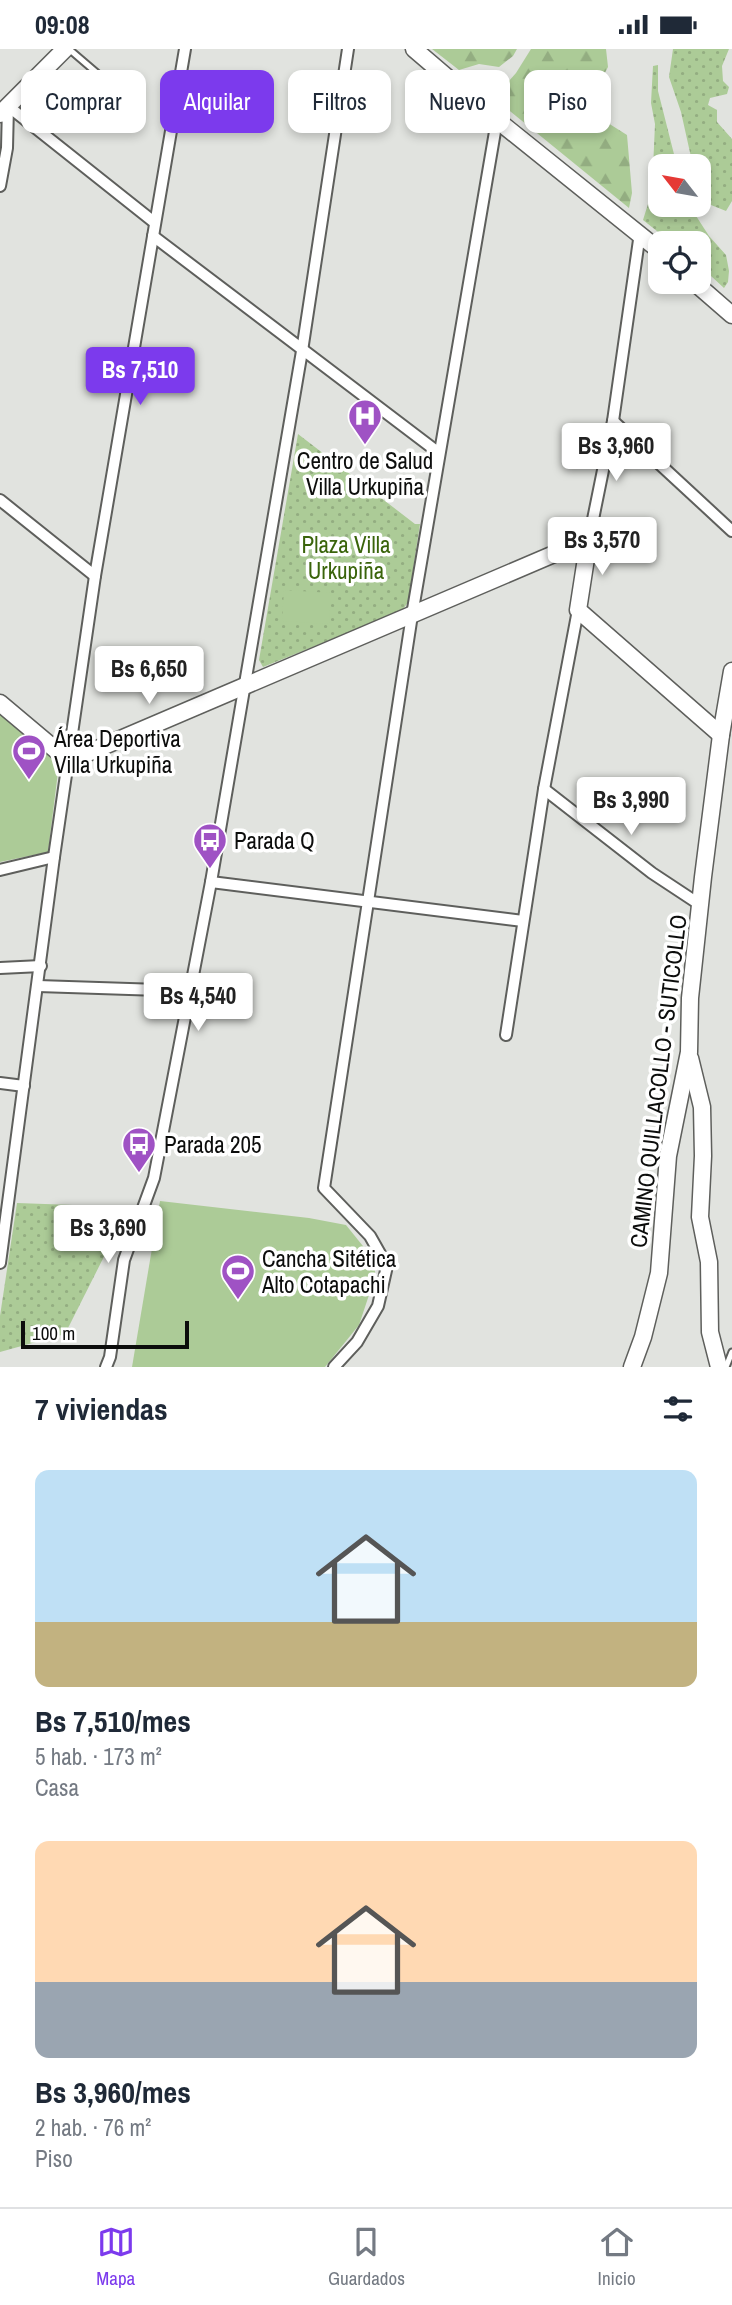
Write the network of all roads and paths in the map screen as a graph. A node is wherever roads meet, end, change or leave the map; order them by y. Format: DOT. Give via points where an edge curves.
graph roads {
  1 [pos="67,49"];
  2 [pos="185,49"];
  3 [pos="348,49"];
  4 [pos="414,49"];
  5 [pos="92,70"];
  6 [pos="439,70"];
  7 [pos="4,110"];
  8 [pos="510,130"];
  9 [pos="496,133"];
  10 [pos="0,186"];
  11 [pos="154,222"];
  12 [pos="640,233"];
  13 [pos="153,236"];
  14 [pos="648,240"];
  15 [pos="708,294"];
  16 [pos="732,315"];
  17 [pos="302,351"];
  18 [pos="613,421"];
  19 [pos="439,453"];
  20 [pos="0,500"];
  21 [pos="732,531"];
  22 [pos="589,538"];
  23 [pos="95,576"];
  24 [pos="578,610"];
  25 [pos="412,615"];
  26 [pos="732,671"];
  27 [pos="244,685"];
  28 [pos="0,703"];
  29 [pos="726,737"];
  30 [pos="69,761"];
  31 [pos="544,789"];
  32 [pos="54,857"];
  33 [pos="0,870"];
  34 [pos="211,882"];
  35 [pos="368,902"];
  36 [pos="702,906"];
  37 [pos="523,921"];
  38 [pos="40,966"];
  39 [pos="0,968"];
  40 [pos="38,986"];
  41 [pos="190,991"];
  42 [pos="506,1035"];
  43 [pos="689,1052"];
  44 [pos="0,1083"];
  45 [pos="24,1086"];
  46 [pos="0,1263"];
  47 [pos="732,1352"];
  48 [pos="110,1364"];
  49 [pos="334,1367"];
  50 [pos="632,1367"];
  51 [pos="719,1367"];
  52 [pos="726,1367"];
  1 -- 5 [label="lane"];
  1 -- 7 [label="main road"];
  2 -- 11 [label="street"];
  3 -- 17 [label="street"];
  4 -- 6 [label="main road"];
  7 -- 10 [label="street" via="8,148"];
  7 -- 11 [label="street"];
  8 -- 12 [label="main road"];
  9 -- 19 [label="street"];
  11 -- 13 [label="street"];
  12 -- 14 [label="main road"];
  12 -- 18 [label="street"];
  13 -- 17 [label="street"];
  13 -- 23 [label="street"];
  15 -- 16 [label="main road"];
  17 -- 19 [label="street"];
  17 -- 27 [label="street"];
  18 -- 21 [label="street"];
  18 -- 22 [label="street"];
  19 -- 25 [label="street"];
  20 -- 23 [label="street"];
  22 -- 24 [label="main road"];
  22 -- 25 [label="main road"];
  23 -- 30 [label="street"];
  24 -- 29 [label="main road"];
  24 -- 31 [label="street"];
  25 -- 27 [label="main road"];
  25 -- 35 [label="street"];
  26 -- 29 [label="main road, CAMINO QUILLACOLLO - SUTICOLLO"];
  27 -- 30 [label="main road"];
  27 -- 34 [label="street"];
  28 -- 30 [label="main road"];
  29 -- 36 [label="main road, CAMINO QUILLACOLLO - SUTICOLLO"];
  30 -- 32 [label="street"];
  31 -- 36 [label="street"];
  31 -- 37 [label="street"];
  32 -- 33 [label="street"];
  32 -- 38 [label="street"];
  34 -- 35 [label="street"];
  34 -- 41 [label="street"];
  35 -- 37 [label="street"];
  35 -- 49 [label="street" via="324,1188 370,1237 387,1266 377,1306 357,1342"];
  36 -- 43 [label="main road, CAMINO QUILLACOLLO - SUTICOLLO" via="690,998"];
  37 -- 42 [label="street"];
  38 -- 39 [label="street"];
  38 -- 40 [label="street"];
  40 -- 41 [label="street"];
  40 -- 45 [label="street"];
  41 -- 48 [label="street" via="154,1178 124,1260"];
  43 -- 50 [label="main road, CAMINO QUILLACOLLO - SUTICOLLO" via="668,1156 659,1273"];
  43 -- 51 [label="main road" via="702,1107 700,1217 709,1262 710,1332"];
  44 -- 45 [label="street"];
  45 -- 46 [label="street"];
  47 -- 52 [label="lane"];
}
